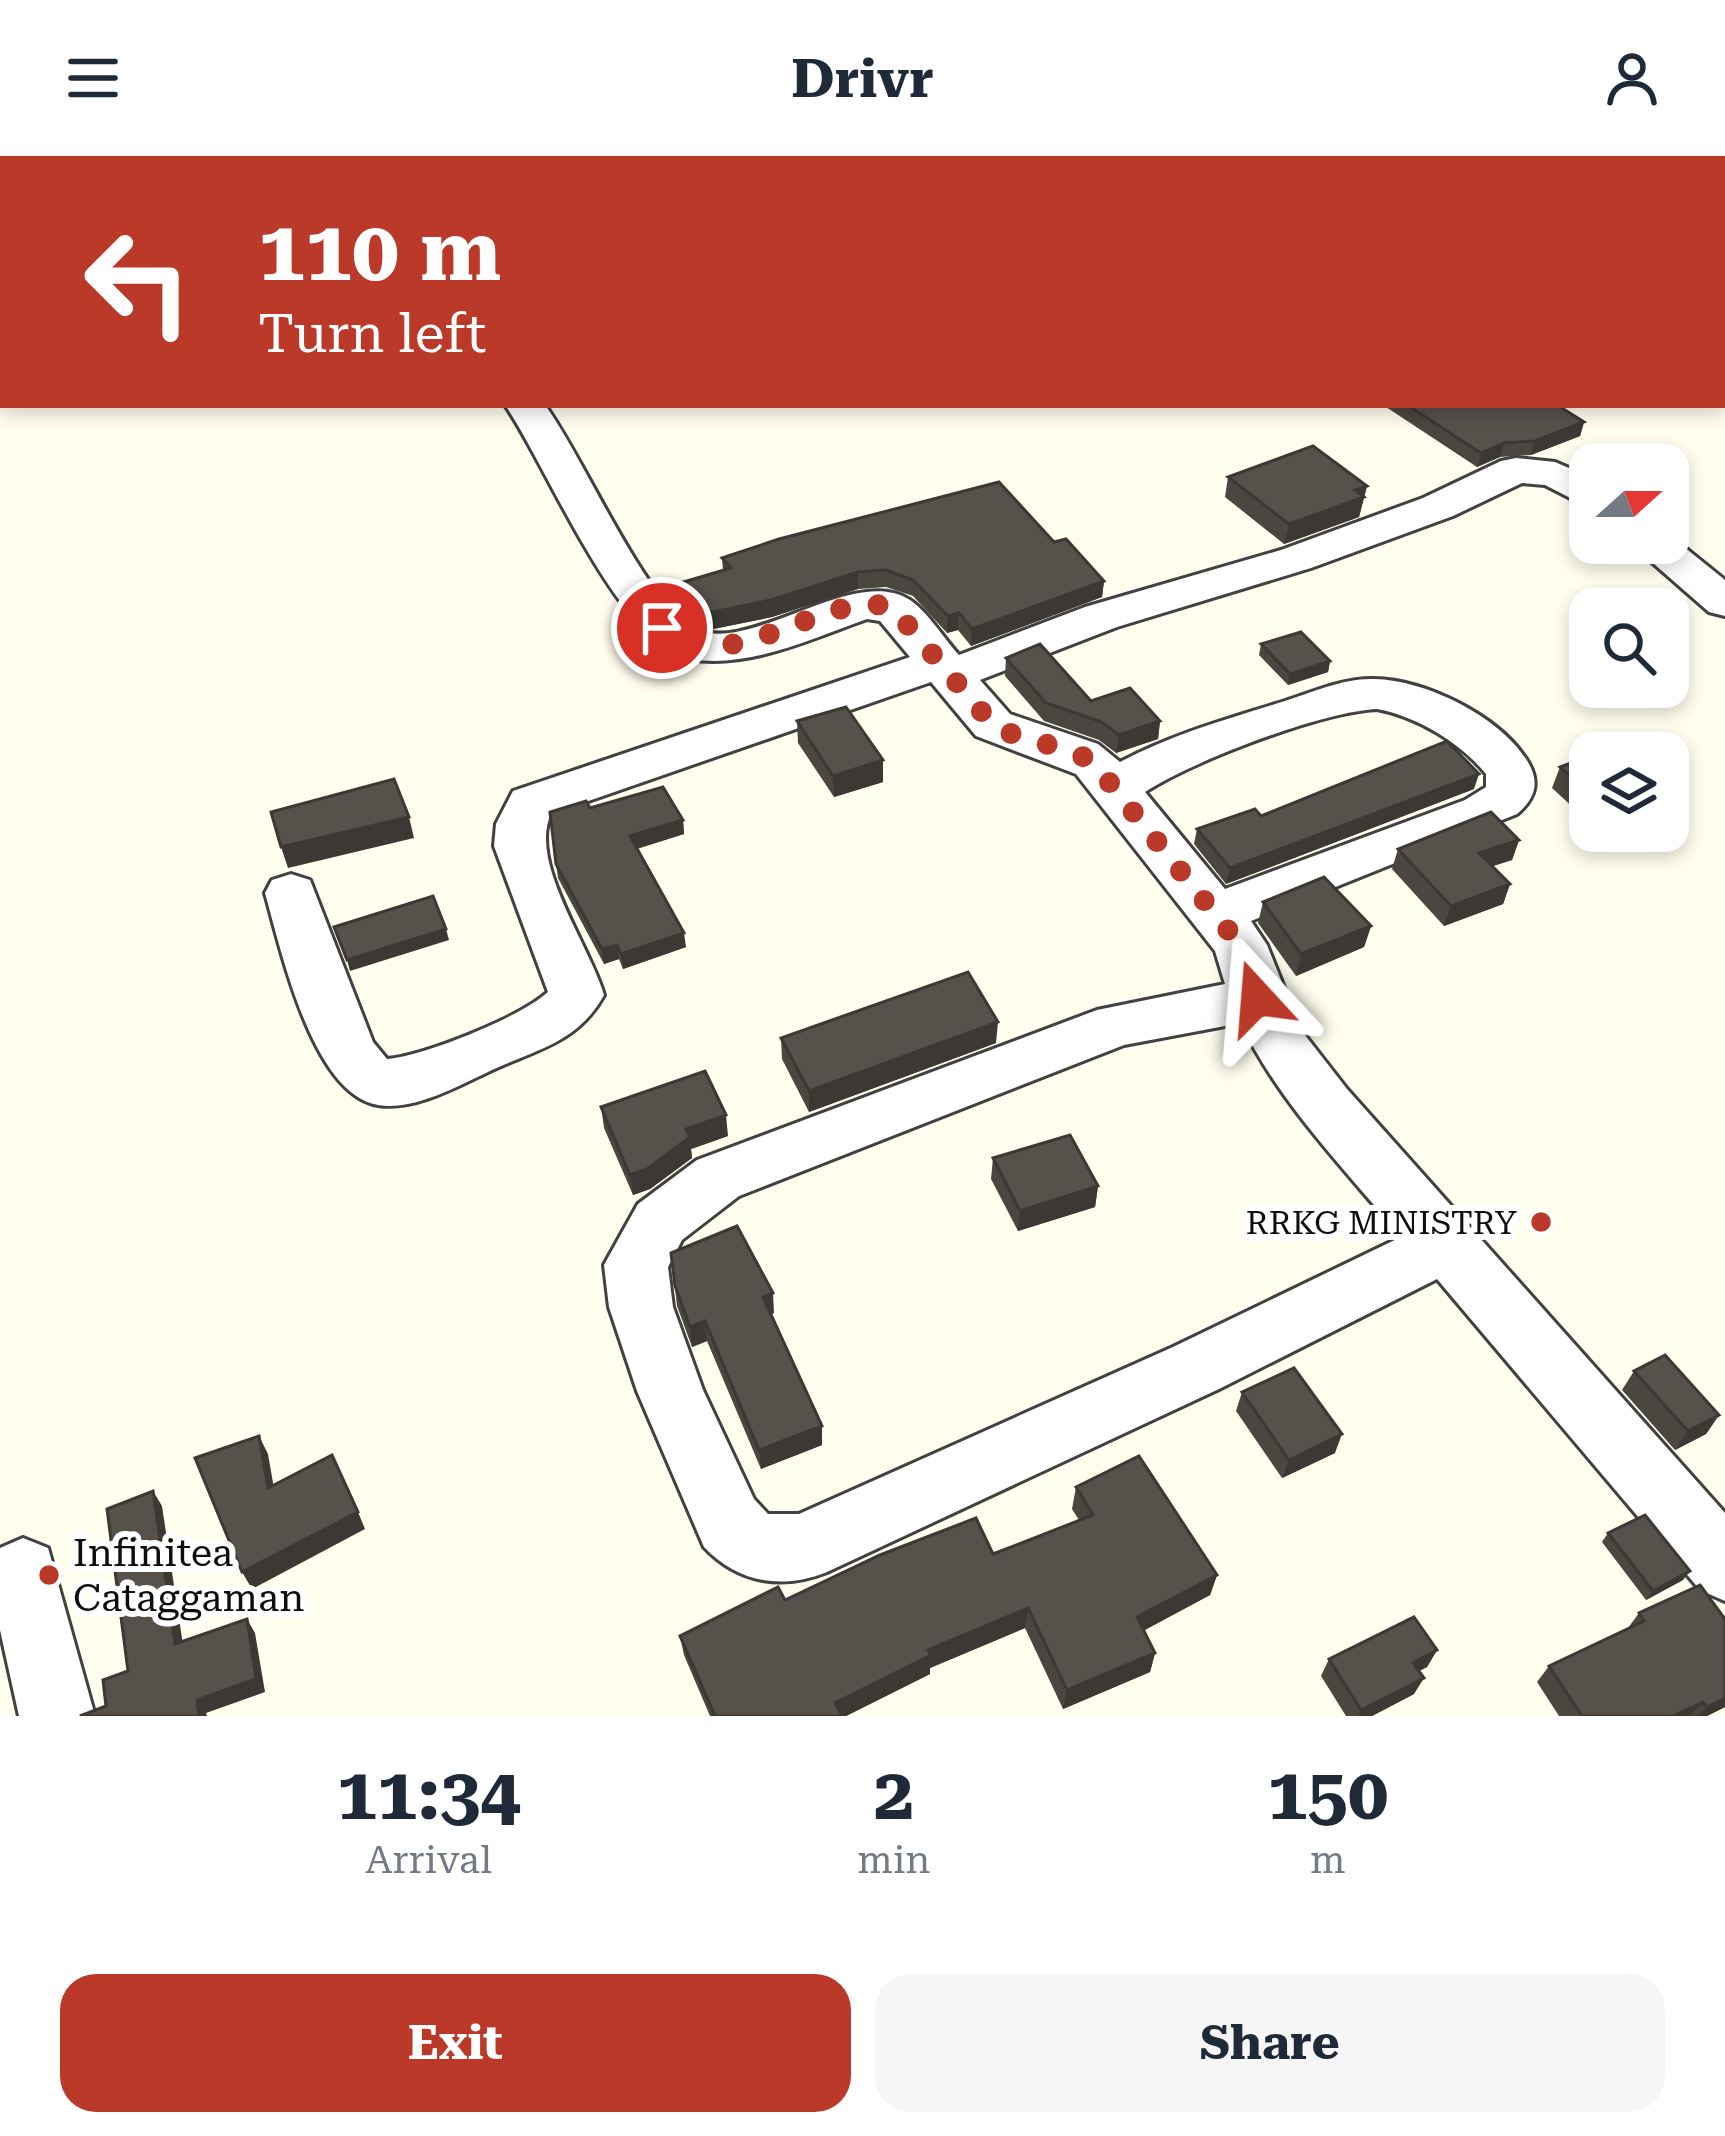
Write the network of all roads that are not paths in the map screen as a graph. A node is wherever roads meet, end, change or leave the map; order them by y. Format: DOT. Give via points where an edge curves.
graph roads {
  1 [pos="527,408"];
  2 [pos="1569,482"];
  3 [pos="1678,564"];
  4 [pos="1725,602"];
  5 [pos="945,669"];
  6 [pos="1116,788"];
  7 [pos="291,893"];
  8 [pos="1216,913"];
  9 [pos="1257,998"];
  10 [pos="1443,1246"];
  11 [pos="1725,1566"];
  12 [pos="23,1573"];
  13 [pos="57,1716"];
  1 -- 5 [label="street" via="631,586 677,642 728,644 874,604 894,609"];
  2 -- 5 [label="street" via="1516,470 1296,560"];
  3 -- 4 [label="street"];
  5 -- 6 [label="street" via="993,725 1071,749"];
  5 -- 7 [label="street" via="530,803 516,833 576,995 550,1021 433,1071 375,1082 362,1076"];
  6 -- 8 [label="street"];
  6 -- 8 [label="street" via="1180,750 1382,694 1441,714 1508,769 1509,796 1483,812"];
  8 -- 9 [label="street" via="1240,945"];
  9 -- 10 [label="street" via="1291,1059"];
  9 -- 10 [label="street" via="1117,1025 718,1178 660,1222 636,1265 641,1307 729,1523 747,1542 802,1548"];
  10 -- 11 [label="street"];
  12 -- 13 [label="street"];
}
